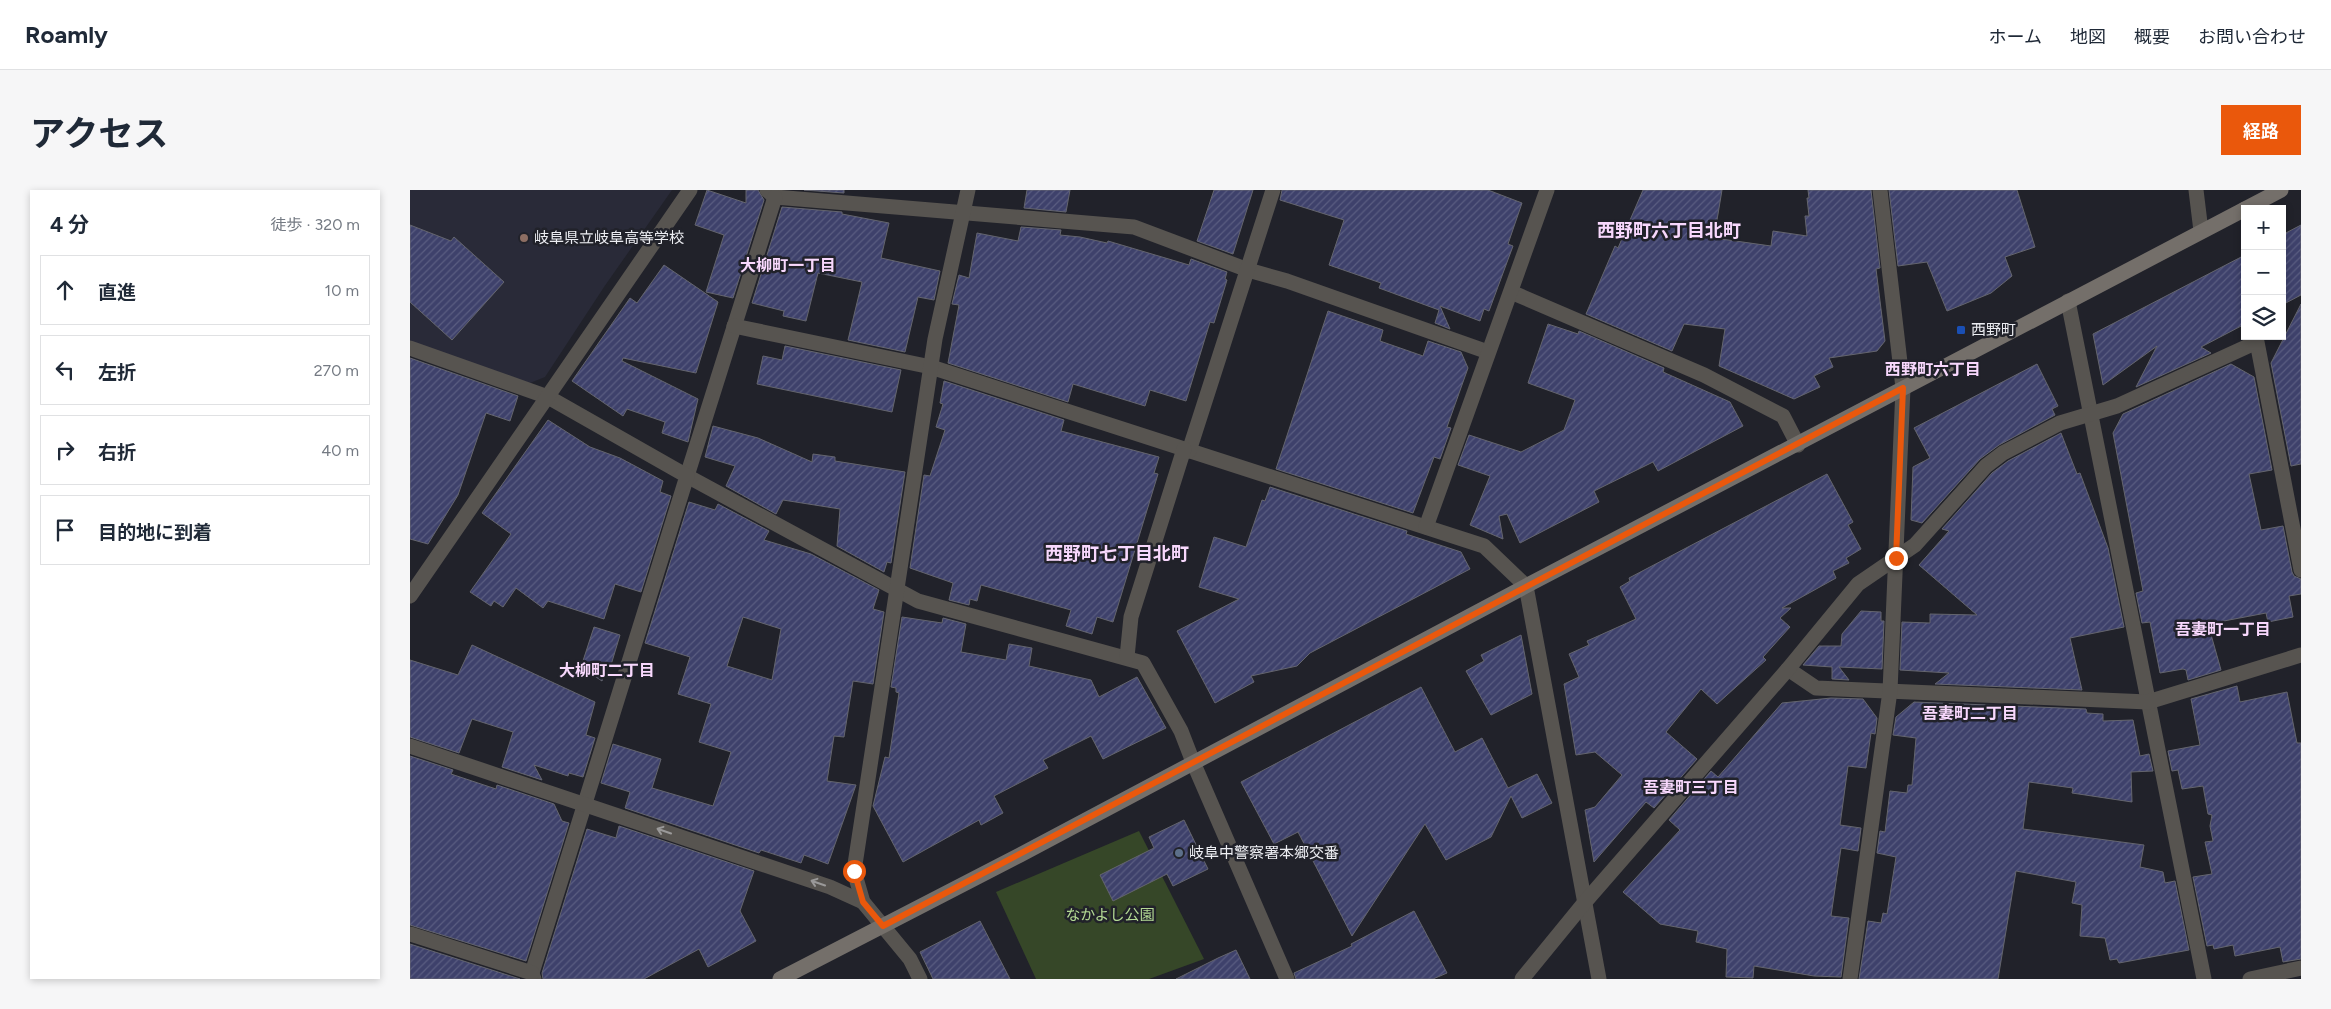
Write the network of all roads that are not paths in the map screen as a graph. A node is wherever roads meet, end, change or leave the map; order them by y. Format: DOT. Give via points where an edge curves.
graph roads {
  1 [pos="690,190"];
  2 [pos="968,190"];
  3 [pos="1273,190"];
  4 [pos="1880,190"];
  5 [pos="2196,190"];
  6 [pos="2281,190"];
  7 [pos="1542,192"];
  8 [pos="771,194"];
  9 [pos="2253,205"];
  10 [pos="2241,211"];
  11 [pos="964,212"];
  12 [pos="2202,231"];
  13 [pos="1248,270"];
  14 [pos="1511,292"];
  15 [pos="2068,302"];
  16 [pos="734,326"];
  17 [pos="410,348"];
  18 [pos="1488,352"];
  19 [pos="931,367"];
  20 [pos="1903,388"];
  21 [pos="548,396"];
  22 [pos="2091,415"];
  23 [pos="1798,445"];
  24 [pos="1186,450"];
  25 [pos="687,476"];
  26 [pos="1426,527"];
  27 [pos="1896,558"];
  28 [pos="2301,570"];
  29 [pos="1526,586"];
  30 [pos="896,591"];
  31 [pos="410,596"];
  32 [pos="2301,654"];
  33 [pos="1127,657"];
  34 [pos="1788,669"];
  35 [pos="1890,691"];
  36 [pos="2148,702"];
  37 [pos="410,746"];
  38 [pos="1193,762"];
  39 [pos="584,804"];
  40 [pos="863,902"];
  41 [pos="1585,902"];
  42 [pos="883,926"];
  43 [pos="410,934"];
  44 [pos="2301,968"];
  45 [pos="533,976"];
  46 [pos="780,979"];
  47 [pos="920,979"];
  48 [pos="1287,979"];
  49 [pos="1522,979"];
  50 [pos="1599,979"];
  51 [pos="1850,979"];
  52 [pos="2204,979"];
  53 [pos="2250,979"];
  1 -- 21 [label="street"];
  2 -- 11 [label="street"];
  3 -- 13 [label="street"];
  4 -- 20 [label="street"];
  5 -- 12 [label="street"];
  6 -- 9 [label="street"];
  7 -- 14 [label="street"];
  8 -- 11 [label="street"];
  8 -- 16 [label="street"];
  10 -- 12 [label="street"];
  11 -- 13 [label="street" via="1134,227"];
  11 -- 19 [label="street" via="934,339"];
  12 -- 15 [label="street"];
  13 -- 18 [label="street"];
  13 -- 24 [label="street"];
  14 -- 18 [label="street"];
  14 -- 23 [label="street" via="1704,375 1783,416"];
  15 -- 20 [label="street"];
  15 -- 22 [label="street"];
  16 -- 19 [label="street"];
  16 -- 25 [label="street"];
  17 -- 21 [label="street"];
  18 -- 26 [label="street"];
  19 -- 24 [label="street"];
  19 -- 30 [label="street"];
  20 -- 23 [label="street"];
  20 -- 27 [label="street"];
  21 -- 25 [label="street"];
  21 -- 31 [label="street"];
  22 -- 27 [label="street" via="2060,423 2003,453 1986,466 1915,545"];
  22 -- 28 [label="street" via="2257,342"];
  22 -- 36 [label="street"];
  23 -- 29 [label="street"];
  24 -- 26 [label="street"];
  24 -- 33 [label="street" via="1131,617"];
  25 -- 30 [label="street"];
  25 -- 39 [label="street"];
  26 -- 29 [label="street" via="1484,546"];
  27 -- 34 [label="street" via="1858,584"];
  27 -- 35 [label="street"];
  29 -- 38 [label="street"];
  29 -- 41 [label="street"];
  30 -- 33 [label="street" via="918,601"];
  30 -- 40 [label="street" via="854,871"];
  32 -- 36 [label="street"];
  33 -- 38 [label="street" via="1143,663 1182,731"];
  34 -- 35 [label="street" via="1816,688"];
  34 -- 41 [label="street"];
  35 -- 36 [label="street"];
  35 -- 51 [label="street"];
  36 -- 52 [label="street"];
  37 -- 39 [label="street"];
  38 -- 42 [label="street"];
  38 -- 48 [label="street"];
  40 -- 39 [label="street, one-way" via="830,887"];
  39 -- 45 [label="street"];
  40 -- 42 [label="street"];
  41 -- 49 [label="street"];
  41 -- 50 [label="street"];
  42 -- 46 [label="street"];
  42 -- 47 [label="street" via="910,960"];
  43 -- 45 [label="street"];
  44 -- 53 [label="street"];
}
